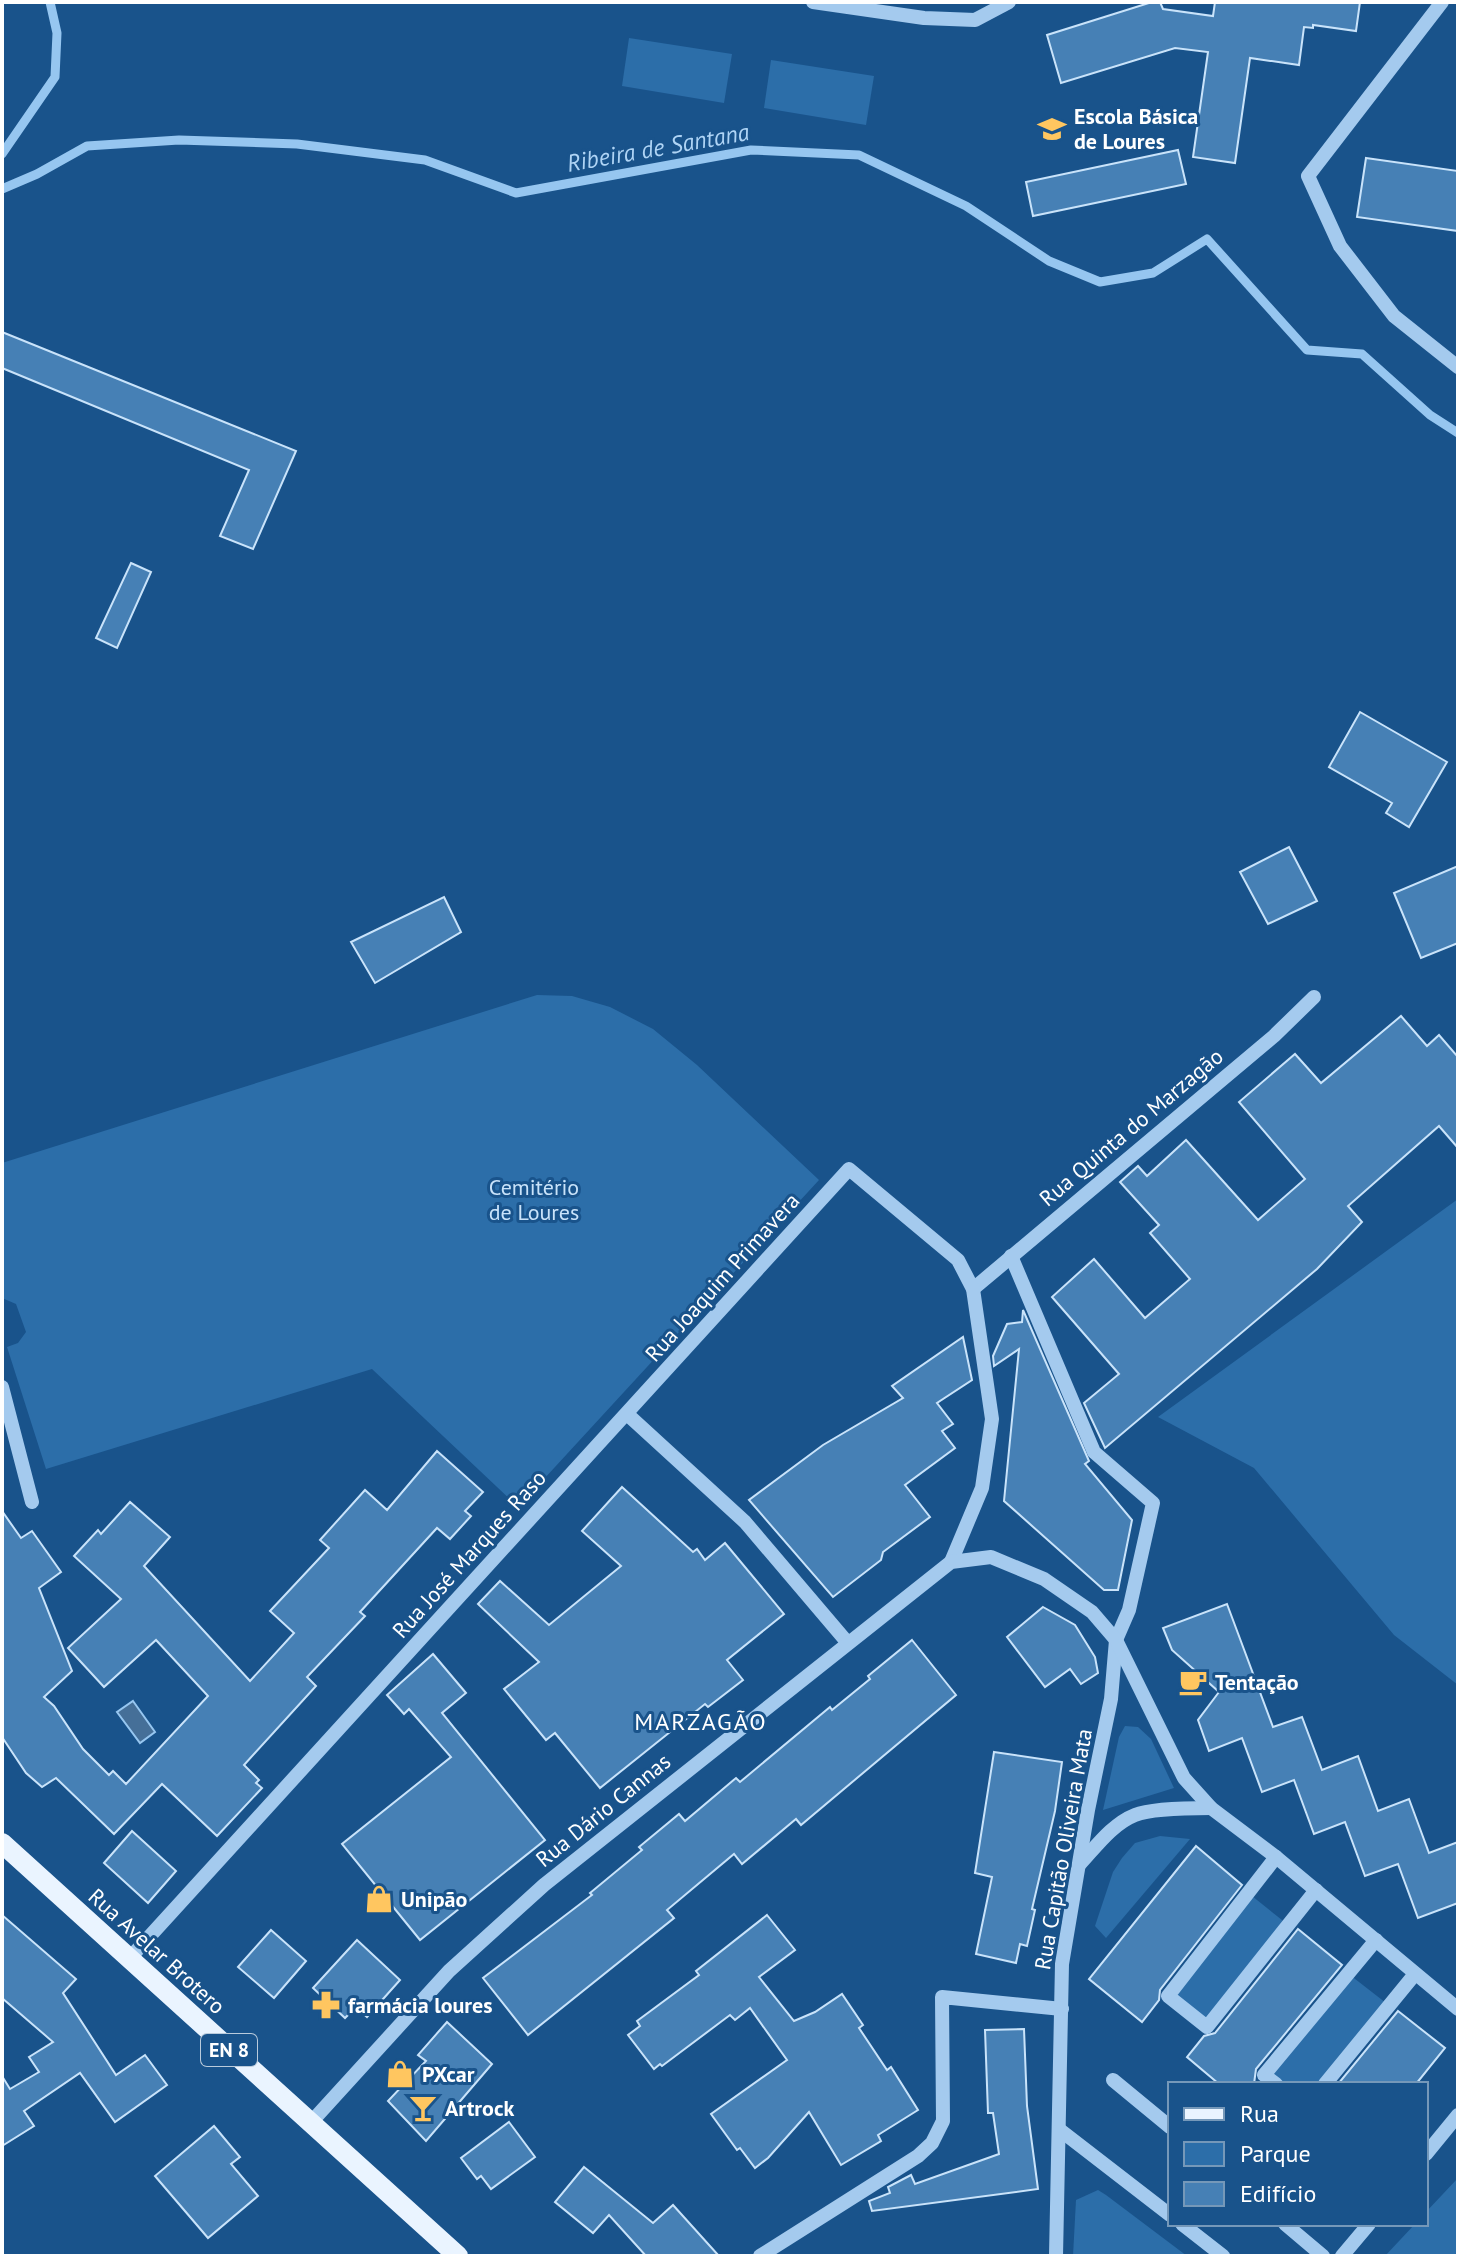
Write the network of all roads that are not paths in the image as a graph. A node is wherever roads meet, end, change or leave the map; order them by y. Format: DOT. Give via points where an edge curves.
graph roads {
  1 [pos="813,2"];
  2 [pos="1009,2"];
  3 [pos="1442,2"];
  4 [pos="1458,367"];
  5 [pos="1314,997"];
  6 [pos="849,1169"];
  7 [pos="1011,1256"];
  8 [pos="973,1289"];
  9 [pos="2,1387"];
  10 [pos="627,1414"];
  11 [pos="32,1502"];
  12 [pos="951,1562"];
  13 [pos="1116,1640"];
  14 [pos="847,1642"];
  15 [pos="1211,1808"];
  16 [pos="2,1843"];
  17 [pos="1276,1857"];
  18 [pos="1079,1866"];
  19 [pos="1316,1890"];
  20 [pos="1376,1940"];
  21 [pos="129,1959"];
  22 [pos="1415,1974"];
  23 [pos="1062,2009"];
  24 [pos="1458,2009"];
  25 [pos="1113,2080"];
  26 [pos="1273,2082"];
  27 [pos="1327,2082"];
  28 [pos="1458,2115"];
  29 [pos="309,2121"];
  30 [pos="1168,2125"];
  31 [pos="1060,2130"];
  32 [pos="1428,2152"];
  33 [pos="1168,2213"];
  34 [pos="1185,2226"];
  35 [pos="1287,2226"];
  36 [pos="1367,2226"];
  37 [pos="458,2256"];
  38 [pos="760,2256"];
  39 [pos="1056,2256"];
  40 [pos="1223,2256"];
  41 [pos="1323,2256"];
  42 [pos="1342,2256"];
  1 -- 2 [label="street" via="975,20"];
  3 -- 4 [label="street" via="1308,176 1340,246 1394,316"];
  5 -- 7 [label="street, Rua Quinta do Marzagão"];
  6 -- 8 [label="street, Rua Dário Cannas" via="958,1260"];
  6 -- 10 [label="street, Rua Joaquim Primavera"];
  7 -- 8 [label="street, Rua Quinta do Marzagão"];
  7 -- 13 [label="street, Rua Capitão Oliveira Mata" via="1094,1452 1153,1503 1129,1610"];
  8 -- 12 [label="street, Rua Dário Cannas" via="992,1419 982,1488"];
  9 -- 11 [label="street"];
  10 -- 14 [label="street" via="745,1522"];
  10 -- 21 [label="street, Rua José Marques Raso"];
  12 -- 13 [label="street" via="991,1557 1044,1579 1092,1612"];
  12 -- 14 [label="street, Rua Dário Cannas"];
  13 -- 15 [label="street" via="1184,1778"];
  13 -- 18 [label="street, Rua Capitão Oliveira Mata" via="1111,1699"];
  14 -- 29 [label="street, Rua Dário Cannas" via="544,1885 449,1971"];
  15 -- 17 [label="street"];
  15 -- 18 [label="street" via="1135,1815 1107,1834"];
  16 -- 21 [label="main road, Rua Avelar Brotero / EN 8"];
  17 -- 19 [label="street"];
  17 -- 19 [label="street" via="1168,1996 1207,2027"];
  18 -- 23 [label="street, Rua Capitão Oliveira Mata" via="1062,1964"];
  19 -- 20 [label="street"];
  20 -- 22 [label="street"];
  20 -- 26 [label="street" via="1264,2075"];
  21 -- 29 [label="main road, Rua Avelar Brotero / EN 8"];
  22 -- 24 [label="street"];
  22 -- 27 [label="street"];
  23 -- 31 [label="street, Rua Capitão Oliveira Mata"];
  23 -- 38 [label="street" via="942,1997 943,2121 932,2143"];
  25 -- 30 [label="street"];
  28 -- 32 [label="street"];
  29 -- 37 [label="main road, Rua Avelar Brotero / EN 8"];
  31 -- 33 [label="street"];
  31 -- 39 [label="street, Rua Capitão Oliveira Mata"];
  34 -- 40 [label="street"];
  35 -- 41 [label="street"];
  36 -- 42 [label="street"];
}
